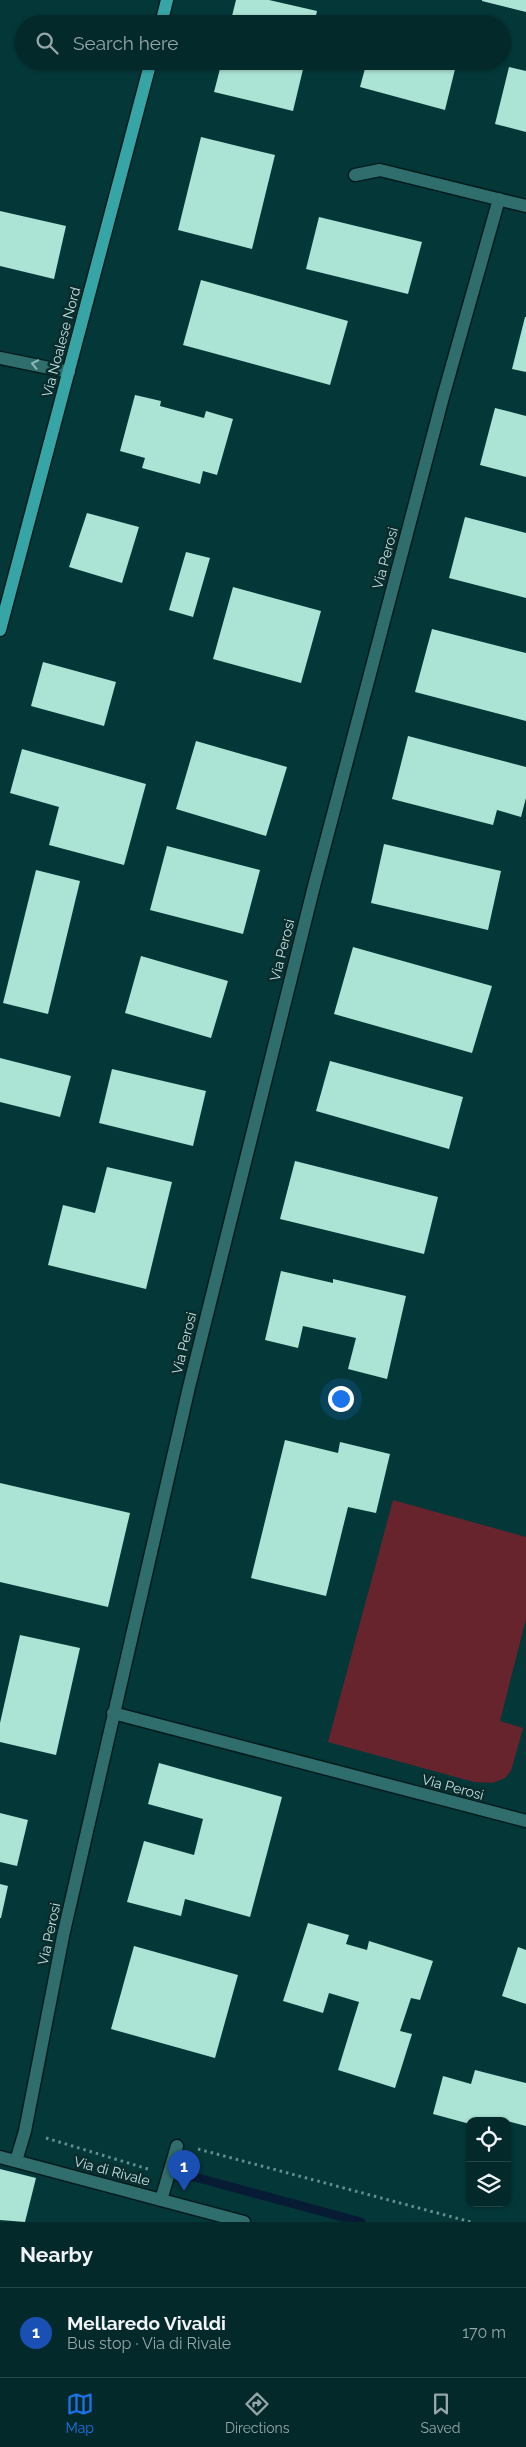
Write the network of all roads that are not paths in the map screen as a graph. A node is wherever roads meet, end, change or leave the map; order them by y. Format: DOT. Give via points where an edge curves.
graph roads {
  1 [pos="167,0"];
  2 [pos="163,15"];
  3 [pos="149,70"];
  4 [pos="355,175"];
  5 [pos="499,199"];
  6 [pos="526,206"];
  7 [pos="0,358"];
  8 [pos="69,372"];
  9 [pos="0,630"];
  10 [pos="113,1713"];
  11 [pos="526,1820"];
  12 [pos="177,2146"];
  13 [pos="0,2157"];
  14 [pos="16,2161"];
  15 [pos="161,2200"];
  16 [pos="244,2222"];
  1 -- 2 [label="main road"];
  3 -- 8 [label="main road, Via Noalese Nord"];
  4 -- 5 [label="street" via="380,170"];
  5 -- 6 [label="street"];
  5 -- 10 [label="street, Via Perosi" via="443,397 313,890 189,1388"];
  8 -- 7 [label="street, one-way"];
  8 -- 9 [label="main road, Via Noalese Nord"];
  10 -- 11 [label="street, Via Perosi"];
  10 -- 14 [label="street, Via Perosi"];
  12 -- 15 [label="street"];
  13 -- 14 [label="street, Via di Rivale"];
  14 -- 15 [label="street, Via di Rivale"];
  15 -- 16 [label="street, Via di Rivale"];
}
